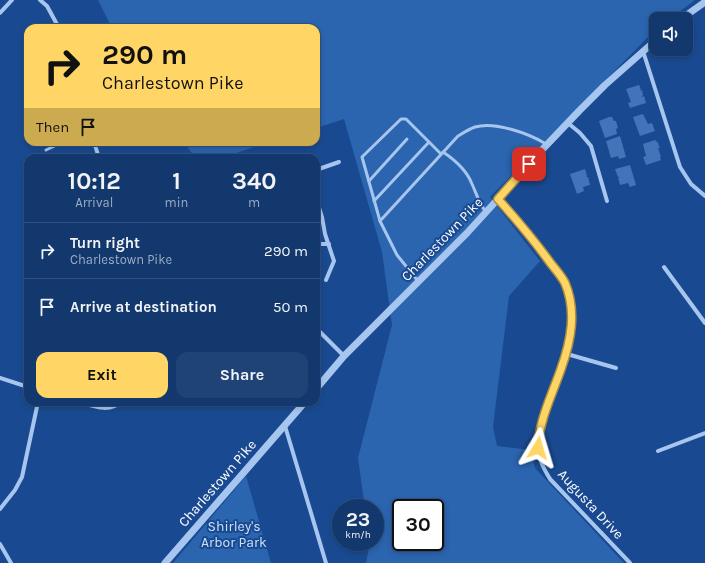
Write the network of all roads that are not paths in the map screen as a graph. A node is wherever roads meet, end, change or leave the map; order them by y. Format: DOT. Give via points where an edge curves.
graph roads {
  1 [pos="12,0"];
  2 [pos="40,0"];
  3 [pos="705,2"];
  4 [pos="691,12"];
  5 [pos="0,14"];
  6 [pos="57,24"];
  7 [pos="649,46"];
  8 [pos="643,51"];
  9 [pos="568,123"];
  10 [pos="407,139"];
  11 [pos="429,142"];
  12 [pos="546,144"];
  13 [pos="54,146"];
  14 [pos="46,150"];
  15 [pos="442,153"];
  16 [pos="339,162"];
  17 [pos="320,169"];
  18 [pos="369,181"];
  19 [pos="705,196"];
  20 [pos="498,199"];
  21 [pos="374,201"];
  22 [pos="607,201"];
  23 [pos="320,211"];
  24 [pos="486,212"];
  25 [pos="380,221"];
  26 [pos="320,244"];
  27 [pos="329,244"];
  28 [pos="664,267"];
  29 [pos="326,280"];
  30 [pos="419,282"];
  31 [pos="705,323"];
  32 [pos="320,332"];
  33 [pos="567,354"];
  34 [pos="344,356"];
  35 [pos="616,368"];
  36 [pos="0,378"];
  37 [pos="320,384"];
  38 [pos="24,386"];
  39 [pos="37,406"];
  40 [pos="96,406"];
  41 [pos="115,406"];
  42 [pos="302,406"];
  43 [pos="285,425"];
  44 [pos="705,433"];
  45 [pos="658,451"];
  46 [pos="0,509"];
  47 [pos="0,544"];
  48 [pos="10,563"];
  49 [pos="165,563"];
  50 [pos="326,563"];
  51 [pos="630,563"];
  1 -- 5 [label="street"];
  2 -- 6 [label="street" via="47,6"];
  3 -- 4 [label="street"];
  7 -- 8 [label="street, Charlestown Pike"];
  8 -- 9 [label="street, Charlestown Pike" via="604,85"];
  8 -- 19 [label="street" via="680,167 691,184"];
  9 -- 12 [label="street, Charlestown Pike"];
  9 -- 22 [label="street" via="591,146"];
  10 -- 18 [label="lane"];
  11 -- 15 [label="lane"];
  11 -- 18 [label="lane" via="406,119 401,119 362,157"];
  11 -- 21 [label="lane"];
  12 -- 15 [label="lane" via="535,137 490,126 475,127 458,136"];
  12 -- 20 [label="street, Charlestown Pike"];
  13 -- 14 [label="lane"];
  15 -- 24 [label="lane" via="452,158 468,176 478,201"];
  15 -- 25 [label="lane"];
  16 -- 17 [label="street"];
  18 -- 21 [label="lane"];
  20 -- 24 [label="street, Charlestown Pike"];
  20 -- 33 [label="street, Augusta Drive" via="531,237 564,282 572,317"];
  21 -- 25 [label="lane"];
  23 -- 27 [label="street"];
  24 -- 30 [label="street, Charlestown Pike"];
  25 -- 30 [label="lane" via="397,255"];
  26 -- 27 [label="street"];
  27 -- 29 [label="street" via="334,261"];
  28 -- 31 [label="street"];
  30 -- 34 [label="street, Charlestown Pike"];
  32 -- 34 [label="street"];
  33 -- 35 [label="street"];
  33 -- 51 [label="street, Augusta Drive" via="538,436 542,465 550,479"];
  34 -- 37 [label="street, Charlestown Pike"];
  36 -- 38 [label="street"];
  39 -- 46 [label="street" via="22,478"];
  40 -- 41 [label="street"];
  42 -- 43 [label="street, Charlestown Pike"];
  43 -- 49 [label="street, Charlestown Pike"];
  43 -- 50 [label="street"];
  44 -- 45 [label="street"];
  47 -- 48 [label="street"];
}
